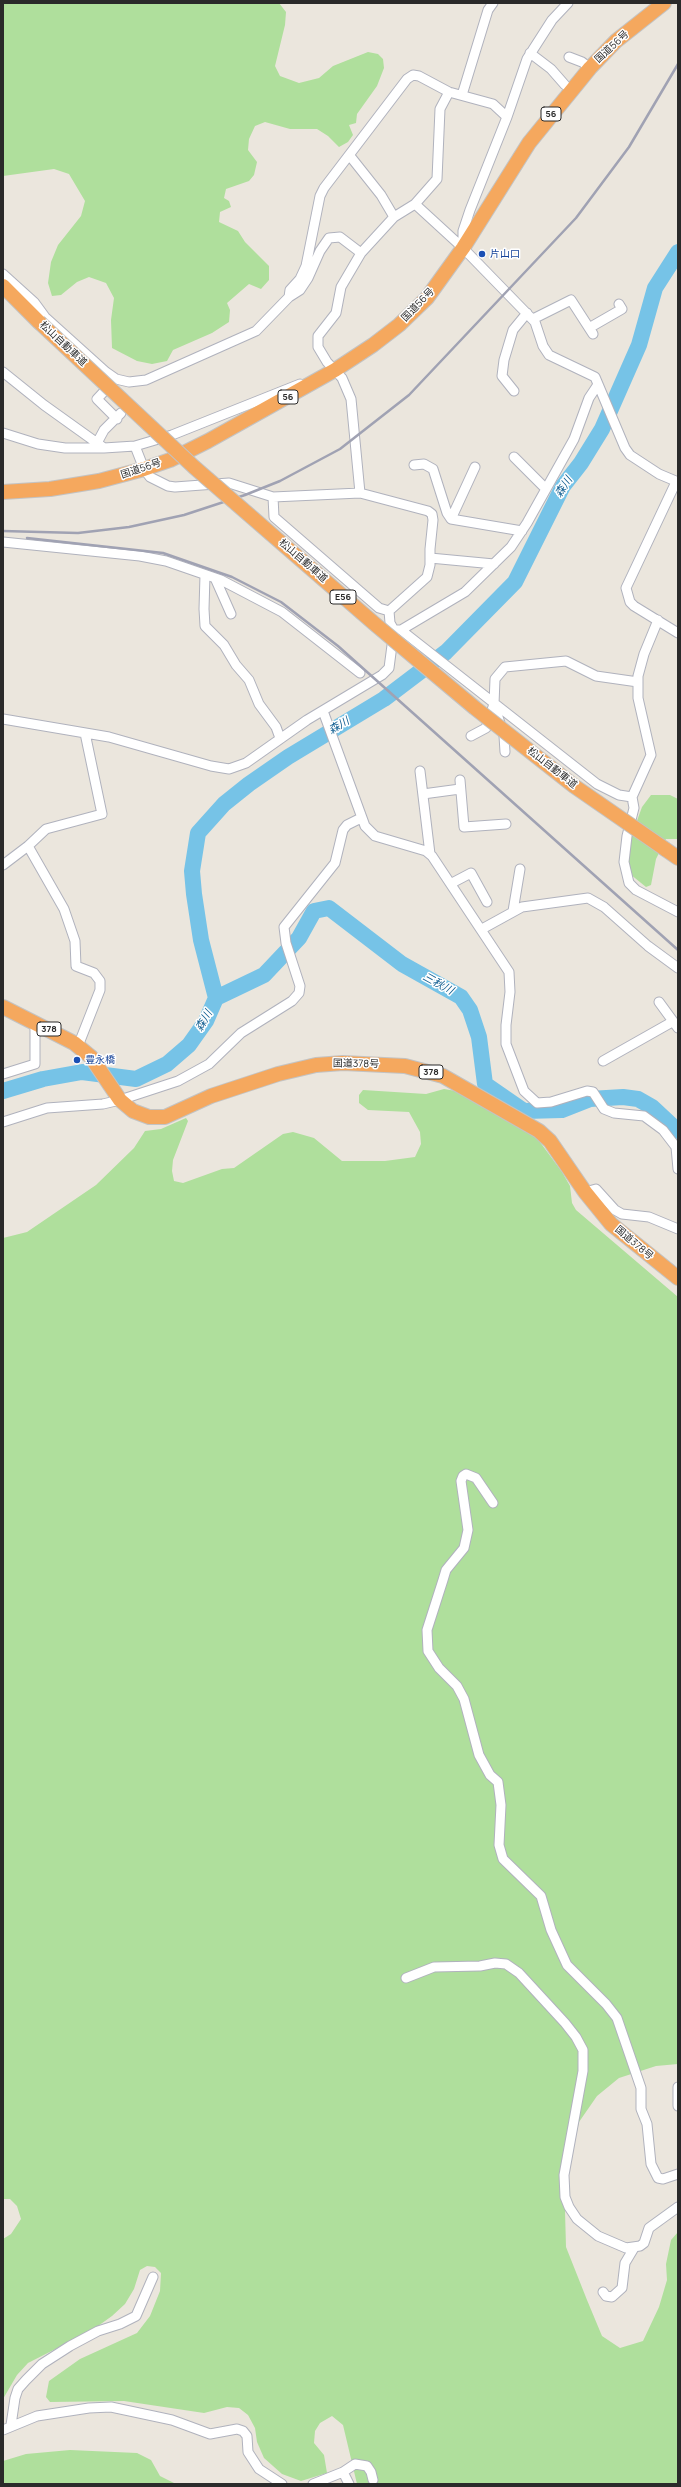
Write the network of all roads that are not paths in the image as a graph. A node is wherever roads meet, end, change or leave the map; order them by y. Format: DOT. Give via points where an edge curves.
graph roads {
  1 [pos="493,3"];
  2 [pos="568,3"];
  3 [pos="664,3"];
  4 [pos="530,53"];
  5 [pos="569,57"];
  6 [pos="590,68"];
  7 [pos="565,85"];
  8 [pos="449,92"];
  9 [pos="462,96"];
  10 [pos="507,117"];
  11 [pos="350,156"];
  12 [pos="415,204"];
  13 [pos="394,217"];
  14 [pos="463,248"];
  15 [pos="360,253"];
  16 [pos="3,283"];
  17 [pos="289,297"];
  18 [pos="619,304"];
  19 [pos="530,316"];
  20 [pos="335,370"];
  21 [pos="3,372"];
  22 [pos="322,378"];
  23 [pos="116,379"];
  24 [pos="599,389"];
  25 [pos="514,391"];
  26 [pos="3,433"];
  27 [pos="100,446"];
  28 [pos="135,446"];
  29 [pos="514,457"];
  30 [pos="414,466"];
  31 [pos="475,467"];
  32 [pos="144,469"];
  33 [pos="677,482"];
  34 [pos="3,484"];
  35 [pos="75,486"];
  36 [pos="546,489"];
  37 [pos="3,492"];
  38 [pos="360,493"];
  39 [pos="272,498"];
  40 [pos="451,519"];
  41 [pos="522,531"];
  42 [pos="3,542"];
  43 [pos="430,558"];
  44 [pos="494,564"];
  45 [pos="205,575"];
  46 [pos="215,578"];
  47 [pos="390,611"];
  48 [pos="231,614"];
  49 [pos="658,620"];
  50 [pos="398,630"];
  51 [pos="678,633"];
  52 [pos="360,673"];
  53 [pos="638,682"];
  54 [pos="494,704"];
  55 [pos="324,715"];
  56 [pos="3,719"];
  57 [pos="85,733"];
  58 [pos="471,736"];
  59 [pos="280,738"];
  60 [pos="505,752"];
  61 [pos="420,771"];
  62 [pos="422,794"];
  63 [pos="632,797"];
  64 [pos="361,818"];
  65 [pos="506,824"];
  66 [pos="28,846"];
  67 [pos="430,854"];
  68 [pos="678,858"];
  69 [pos="3,865"];
  70 [pos="520,870"];
  71 [pos="452,883"];
  72 [pos="487,902"];
  73 [pos="513,911"];
  74 [pos="678,912"];
  75 [pos="482,929"];
  76 [pos="678,968"];
  77 [pos="659,1002"];
  78 [pos="3,1007"];
  79 [pos="36,1022"];
  80 [pos="675,1025"];
  81 [pos="78,1046"];
  82 [pos="604,1061"];
  83 [pos="3,1074"];
  84 [pos="116,1095"];
  85 [pos="3,1122"];
  86 [pos="678,1169"];
  87 [pos="585,1192"];
  88 [pos="678,1229"];
  89 [pos="678,1278"];
  90 [pos="493,1503"];
  91 [pos="406,1978"];
  92 [pos="678,2087"];
  93 [pos="678,2106"];
  94 [pos="678,2174"];
  95 [pos="678,2207"];
  96 [pos="634,2248"];
  97 [pos="153,2277"];
  98 [pos="603,2292"];
  99 [pos="7,2428"];
  100 [pos="343,2472"];
  101 [pos="373,2480"];
  102 [pos="282,2484"];
  103 [pos="314,2484"];
  104 [pos="349,2484"];
  1 -- 9 [label="street" via="488,10"];
  2 -- 4 [label="street" via="552,20"];
  3 -- 6 [label="highway, 国道56号 / 56" via="616,42"];
  4 -- 7 [label="street" via="551,69"];
  4 -- 10 [label="street"];
  5 -- 6 [label="street"];
  6 -- 14 [label="highway, 国道56号 / 56" via="529,144"];
  8 -- 9 [label="street"];
  8 -- 11 [label="street" via="413,75 373,122"];
  8 -- 12 [label="street" via="440,109 437,178"];
  9 -- 10 [label="street" via="493,104"];
  10 -- 14 [label="street" via="470,210 463,231"];
  11 -- 13 [label="street" via="381,195"];
  11 -- 17 [label="street" via="320,196 306,266 300,279 290,290"];
  12 -- 13 [label="street"];
  12 -- 14 [label="street"];
  13 -- 15 [label="street"];
  14 -- 19 [label="street"];
  14 -- 20 [label="highway, 国道56号 / 56" via="427,298 414,311 378,341"];
  15 -- 17 [label="street" via="340,237 329,238 300,290"];
  15 -- 20 [label="street" via="341,287 336,313 318,336 318,347"];
  16 -- 23 [label="street" via="34,302 45,317"];
  16 -- 68 [label="highway, 松山自動車道 / E56, bridge" via="39,322 194,467 376,625 474,708 568,781"];
  17 -- 23 [label="street" via="256,331 146,380 129,382"];
  18 -- 19 [label="street" via="622,309 591,331 571,300"];
  19 -- 24 [label="street" via="549,355 592,373"];
  19 -- 25 [label="street" via="513,330 504,360 502,376"];
  20 -- 22 [label="highway, 国道56号 / 56"];
  20 -- 38 [label="street" via="342,378 351,399"];
  21 -- 27 [label="street"];
  22 -- 28 [label="street" via="296,385 172,435"];
  22 -- 32 [label="highway, 国道56号 / 56" via="208,441"];
  23 -- 27 [label="street" via="97,399 119,416 104,430"];
  24 -- 33 [label="street" via="630,454 659,474"];
  24 -- 36 [label="street" via="592,391 574,439"];
  26 -- 27 [label="street" via="52,447"];
  27 -- 28 [label="street"];
  28 -- 32 [label="street"];
  29 -- 36 [label="street"];
  30 -- 40 [label="street" via="428,465 433,469"];
  31 -- 40 [label="street"];
  32 -- 35 [label="highway, 国道56号 / 56"];
  32 -- 39 [label="street" via="150,477 168,486 228,483"];
  33 -- 49 [label="street" via="626,588 630,602"];
  34 -- 35 [label="highway, 国道56号 / 56"];
  35 -- 37 [label="highway, 国道56号 / 56"];
  36 -- 41 [label="street"];
  38 -- 39 [label="street"];
  38 -- 43 [label="street" via="432,514 434,520"];
  39 -- 47 [label="street" via="274,517 379,608"];
  40 -- 41 [label="street"];
  41 -- 44 [label="street"];
  42 -- 45 [label="street" via="116,552 166,561"];
  43 -- 44 [label="street"];
  43 -- 47 [label="street" via="427,577"];
  44 -- 50 [label="street" via="465,592"];
  45 -- 46 [label="street"];
  45 -- 59 [label="street" via="205,626 224,645 249,680 259,704 276,727"];
  46 -- 48 [label="street"];
  46 -- 52 [label="street" via="302,625"];
  47 -- 50 [label="street" via="390,623"];
  49 -- 51 [label="street"];
  49 -- 53 [label="street" via="644,654"];
  50 -- 54 [label="street"];
  50 -- 55 [label="street" via="386,673"];
  53 -- 54 [label="street" via="596,676 566,660 511,666 501,671 495,679"];
  53 -- 63 [label="street" via="638,698 651,755"];
  54 -- 58 [label="street" via="486,728"];
  54 -- 60 [label="street" via="504,736"];
  54 -- 63 [label="street" via="597,784 619,795"];
  55 -- 59 [label="street"];
  55 -- 64 [label="street"];
  56 -- 57 [label="street"];
  57 -- 59 [label="street" via="125,740 229,769 246,763"];
  57 -- 66 [label="street" via="102,814 46,829"];
  61 -- 62 [label="street"];
  62 -- 65 [label="street" via="460,784 464,827"];
  62 -- 67 [label="street"];
  63 -- 74 [label="street" via="634,808 624,862 629,883 636,890"];
  64 -- 67 [label="street" via="375,836"];
  64 -- 84 [label="street" via="343,830 335,863 284,927 286,943 300,986 296,998 240,1033 208,1064 178,1081"];
  66 -- 69 [label="street"];
  66 -- 81 [label="street" via="64,909 77,951 74,963 94,973 100,982 100,990"];
  67 -- 71 [label="street"];
  70 -- 73 [label="street"];
  71 -- 72 [label="street" via="471,873"];
  71 -- 75 [label="street" via="466,909"];
  73 -- 75 [label="street"];
  73 -- 76 [label="street" via="522,907 588,898"];
  75 -- 86 [label="street" via="509,972 506,1044 524,1090 537,1103 551,1102 587,1091 593,1092 604,1109 614,1113 644,1116 663,1130 676,1147"];
  77 -- 80 [label="street"];
  78 -- 79 [label="highway, 国道378号 / 378"];
  79 -- 81 [label="highway, 国道378号 / 378"];
  79 -- 83 [label="street" via="36,1064"];
  80 -- 82 [label="street"];
  81 -- 84 [label="highway, 国道378号 / 378" via="91,1057"];
  84 -- 85 [label="street" via="103,1104 47,1108"];
  84 -- 87 [label="highway, 国道378号 / 378" via="140,1115 165,1117 211,1096 316,1064 363,1063 418,1068 456,1083 539,1131 550,1141"];
  87 -- 88 [label="street" via="596,1189 622,1214 649,1217"];
  87 -- 89 [label="highway, 国道378号 / 378" via="623,1236"];
  90 -- 94 [label="street" via="476,1478 466,1474 463,1476 462,1489 468,1530 464,1548 446,1570 427,1630 428,1651 439,1668 457,1686 464,1699 479,1755 498,1782 501,1805 499,1845 503,1859 541,1896 551,1930 567,1965 617,2018 641,2088 651,2164 658,2178 670,2178"];
  91 -- 96 [label="street" via="434,1968 506,1964 519,1973 565,2023 583,2050 583,2071 565,2168 565,2197 569,2208 585,2227 616,2244"];
  92 -- 93 [label="street"];
  95 -- 96 [label="street" via="650,2228 644,2243"];
  96 -- 98 [label="street" via="625,2263 622,2288 612,2298"];
  97 -- 99 [label="street" via="136,2316 98,2331 70,2346 42,2364 26,2380 18,2389"];
  99 -- 102 [label="street" via="37,2416 111,2408 172,2420 210,2434 237,2429 247,2436 248,2452 258,2469"];
  100 -- 101 [label="street" via="355,2464 360,2464 372,2472"];
  100 -- 103 [label="street"];
  100 -- 104 [label="street"];
}
